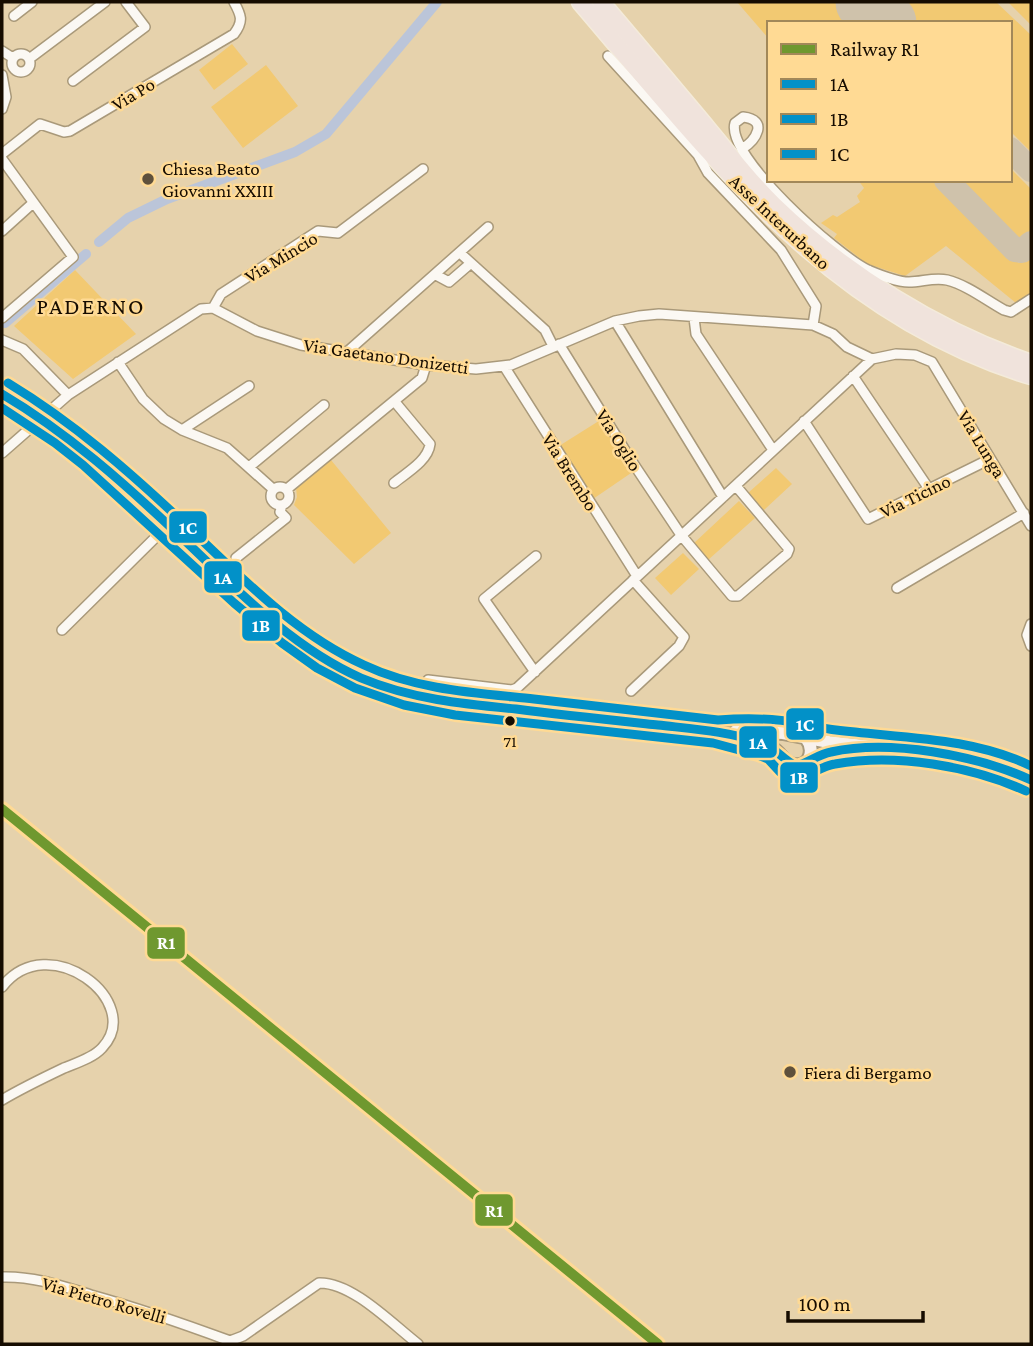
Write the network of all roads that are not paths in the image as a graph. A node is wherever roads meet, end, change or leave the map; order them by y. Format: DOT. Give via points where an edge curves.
graph roads {
  1 [pos="32,2"];
  2 [pos="126,2"];
  3 [pos="234,2"];
  4 [pos="580,2"];
  5 [pos="601,2"];
  6 [pos="102,4"];
  7 [pos="14,16"];
  8 [pos="2,51"];
  9 [pos="608,57"];
  10 [pos="13,58"];
  11 [pos="29,59"];
  12 [pos="2,75"];
  13 [pos="74,81"];
  14 [pos="2,109"];
  15 [pos="742,149"];
  16 [pos="2,157"];
  17 [pos="423,169"];
  18 [pos="33,203"];
  19 [pos="488,227"];
  20 [pos="2,231"];
  21 [pos="460,253"];
  22 [pos="471,263"];
  23 [pos="436,275"];
  24 [pos="889,293"];
  25 [pos="1031,299"];
  26 [pos="213,307"];
  27 [pos="2,318"];
  28 [pos="694,318"];
  29 [pos="615,321"];
  30 [pos="813,325"];
  31 [pos="2,340"];
  32 [pos="556,345"];
  33 [pos="346,352"];
  34 [pos="1031,355"];
  35 [pos="872,359"];
  36 [pos="118,362"];
  37 [pos="1031,363"];
  38 [pos="426,365"];
  39 [pos="504,366"];
  40 [pos="853,376"];
  41 [pos="1031,376"];
  42 [pos="249,386"];
  43 [pos="2,394"];
  44 [pos="68,395"];
  45 [pos="395,401"];
  46 [pos="324,405"];
  47 [pos="40,418"];
  48 [pos="804,421"];
  49 [pos="182,430"];
  50 [pos="774,450"];
  51 [pos="2,453"];
  52 [pos="990,459"];
  53 [pos="249,467"];
  54 [pos="394,483"];
  55 [pos="736,486"];
  56 [pos="273,489"];
  57 [pos="287,489"];
  58 [pos="929,489"];
  59 [pos="723,497"];
  60 [pos="282,505"];
  61 [pos="1024,513"];
  62 [pos="167,526"];
  63 [pos="1031,526"];
  64 [pos="681,535"];
  65 [pos="536,556"];
  66 [pos="236,558"];
  67 [pos="635,578"];
  68 [pos="897,588"];
  69 [pos="1031,624"];
  70 [pos="62,630"];
  71 [pos="1031,646"];
  72 [pos="535,672"];
  73 [pos="428,680"];
  74 [pos="631,691"];
  75 [pos="718,732"];
  76 [pos="800,737"];
  77 [pos="891,750"];
  78 [pos="782,755"];
  79 [pos="809,759"];
  80 [pos="1031,780"];
  81 [pos="2,987"];
  82 [pos="2,1100"];
  83 [pos="2,1277"];
  84 [pos="418,1344"];
  1 -- 7 [label="street"];
  2 -- 13 [label="street" via="145,27"];
  3 -- 16 [label="street, Via Po" via="242,16 234,34 70,131 40,124"];
  4 -- 41 [label="highway, Asse Interurbano" via="739,186 788,235 889,310 981,358"];
  5 -- 24 [label="highway, Asse Interurbano" via="774,205 840,260"];
  6 -- 11 [label="street"];
  8 -- 10 [label="street"];
  9 -- 30 [label="street" via="781,250 816,306"];
  10 -- 11 [label="street" via="21,54"];
  10 -- 11 [label="street" via="18,72 28,69"];
  12 -- 14 [label="street" via="6,97"];
  15 -- 25 [label="street" via="797,215 866,269 909,282 947,280 1011,312"];
  16 -- 18 [label="street, Via Po"];
  17 -- 26 [label="street, Via Mincio" via="338,233 318,231 221,294"];
  18 -- 20 [label="street"];
  18 -- 27 [label="street, Via Po" via="73,257"];
  19 -- 21 [label="street"];
  21 -- 22 [label="street, Via Oglio"];
  21 -- 23 [label="street"];
  22 -- 23 [label="street" via="449,282"];
  22 -- 32 [label="street, Via Oglio"];
  23 -- 33 [label="street"];
  24 -- 34 [label="highway"];
  24 -- 37 [label="highway, Asse Interurbano" via="965,337"];
  26 -- 33 [label="street, Via Gaetano Donizetti" via="282,341"];
  26 -- 36 [label="street" via="191,314"];
  28 -- 29 [label="street, Via Gaetano Donizetti" via="659,314"];
  28 -- 30 [label="street, Via Gaetano Donizetti"];
  28 -- 50 [label="street" via="696,334"];
  29 -- 32 [label="street, Via Gaetano Donizetti"];
  29 -- 59 [label="street"];
  30 -- 35 [label="street, Via Gaetano Donizetti"];
  31 -- 44 [label="street" via="23,349"];
  32 -- 39 [label="street, Via Gaetano Donizetti"];
  32 -- 64 [label="street, Via Oglio"];
  33 -- 38 [label="street, Via Gaetano Donizetti"];
  35 -- 40 [label="street"];
  35 -- 52 [label="street, Via Lunga" via="896,354 932,362"];
  36 -- 44 [label="street"];
  36 -- 49 [label="street" via="143,399"];
  38 -- 39 [label="street, Via Gaetano Donizetti"];
  38 -- 45 [label="street" via="422,378"];
  39 -- 67 [label="street, Via Brembo"];
  40 -- 48 [label="street"];
  40 -- 58 [label="street"];
  42 -- 49 [label="street"];
  43 -- 47 [label="street"];
  44 -- 47 [label="street"];
  45 -- 54 [label="street" via="430,444 425,457"];
  45 -- 57 [label="street"];
  46 -- 53 [label="street"];
  47 -- 51 [label="street"];
  47 -- 62 [label="street"];
  48 -- 50 [label="street"];
  48 -- 58 [label="street, Via Ticino" via="868,519"];
  49 -- 53 [label="street" via="227,448"];
  50 -- 55 [label="street"];
  52 -- 58 [label="street, Via Ticino"];
  52 -- 61 [label="street, Via Lunga"];
  53 -- 56 [label="street"];
  55 -- 59 [label="street"];
  55 -- 64 [label="street, Via Oglio" via="787,544 787,554 733,596"];
  56 -- 57 [label="street"];
  56 -- 60 [label="street" via="270,498"];
  57 -- 60 [label="street" via="289,499"];
  59 -- 64 [label="street"];
  60 -- 66 [label="street" via="279,512 286,517"];
  61 -- 63 [label="street, Via Lunga"];
  61 -- 68 [label="street"];
  62 -- 70 [label="street"];
  62 -- 75 [label="street" via="295,638 376,683 457,703"];
  64 -- 67 [label="street"];
  65 -- 72 [label="street" via="484,599"];
  67 -- 72 [label="street"];
  67 -- 74 [label="street, Via Brembo" via="684,637"];
  69 -- 71 [label="street" via="1027,635"];
  72 -- 73 [label="street" via="512,690"];
  75 -- 76 [label="street" via="755,730"];
  75 -- 78 [label="street" via="762,743"];
  76 -- 77 [label="street"];
  76 -- 78 [label="street" via="782,744"];
  76 -- 79 [label="street" via="811,747"];
  77 -- 79 [label="street" via="835,751"];
  77 -- 80 [label="street" via="965,757 1005,767"];
  78 -- 79 [label="street" via="793,765"];
  81 -- 82 [label="street" via="21,969 61,965 85,976 105,996 112,1015 110,1035 100,1051"];
  83 -- 84 [label="street, Via Pietro Rovelli" via="58,1285 230,1340 243,1336 319,1283 331,1284 367,1304"];
}
